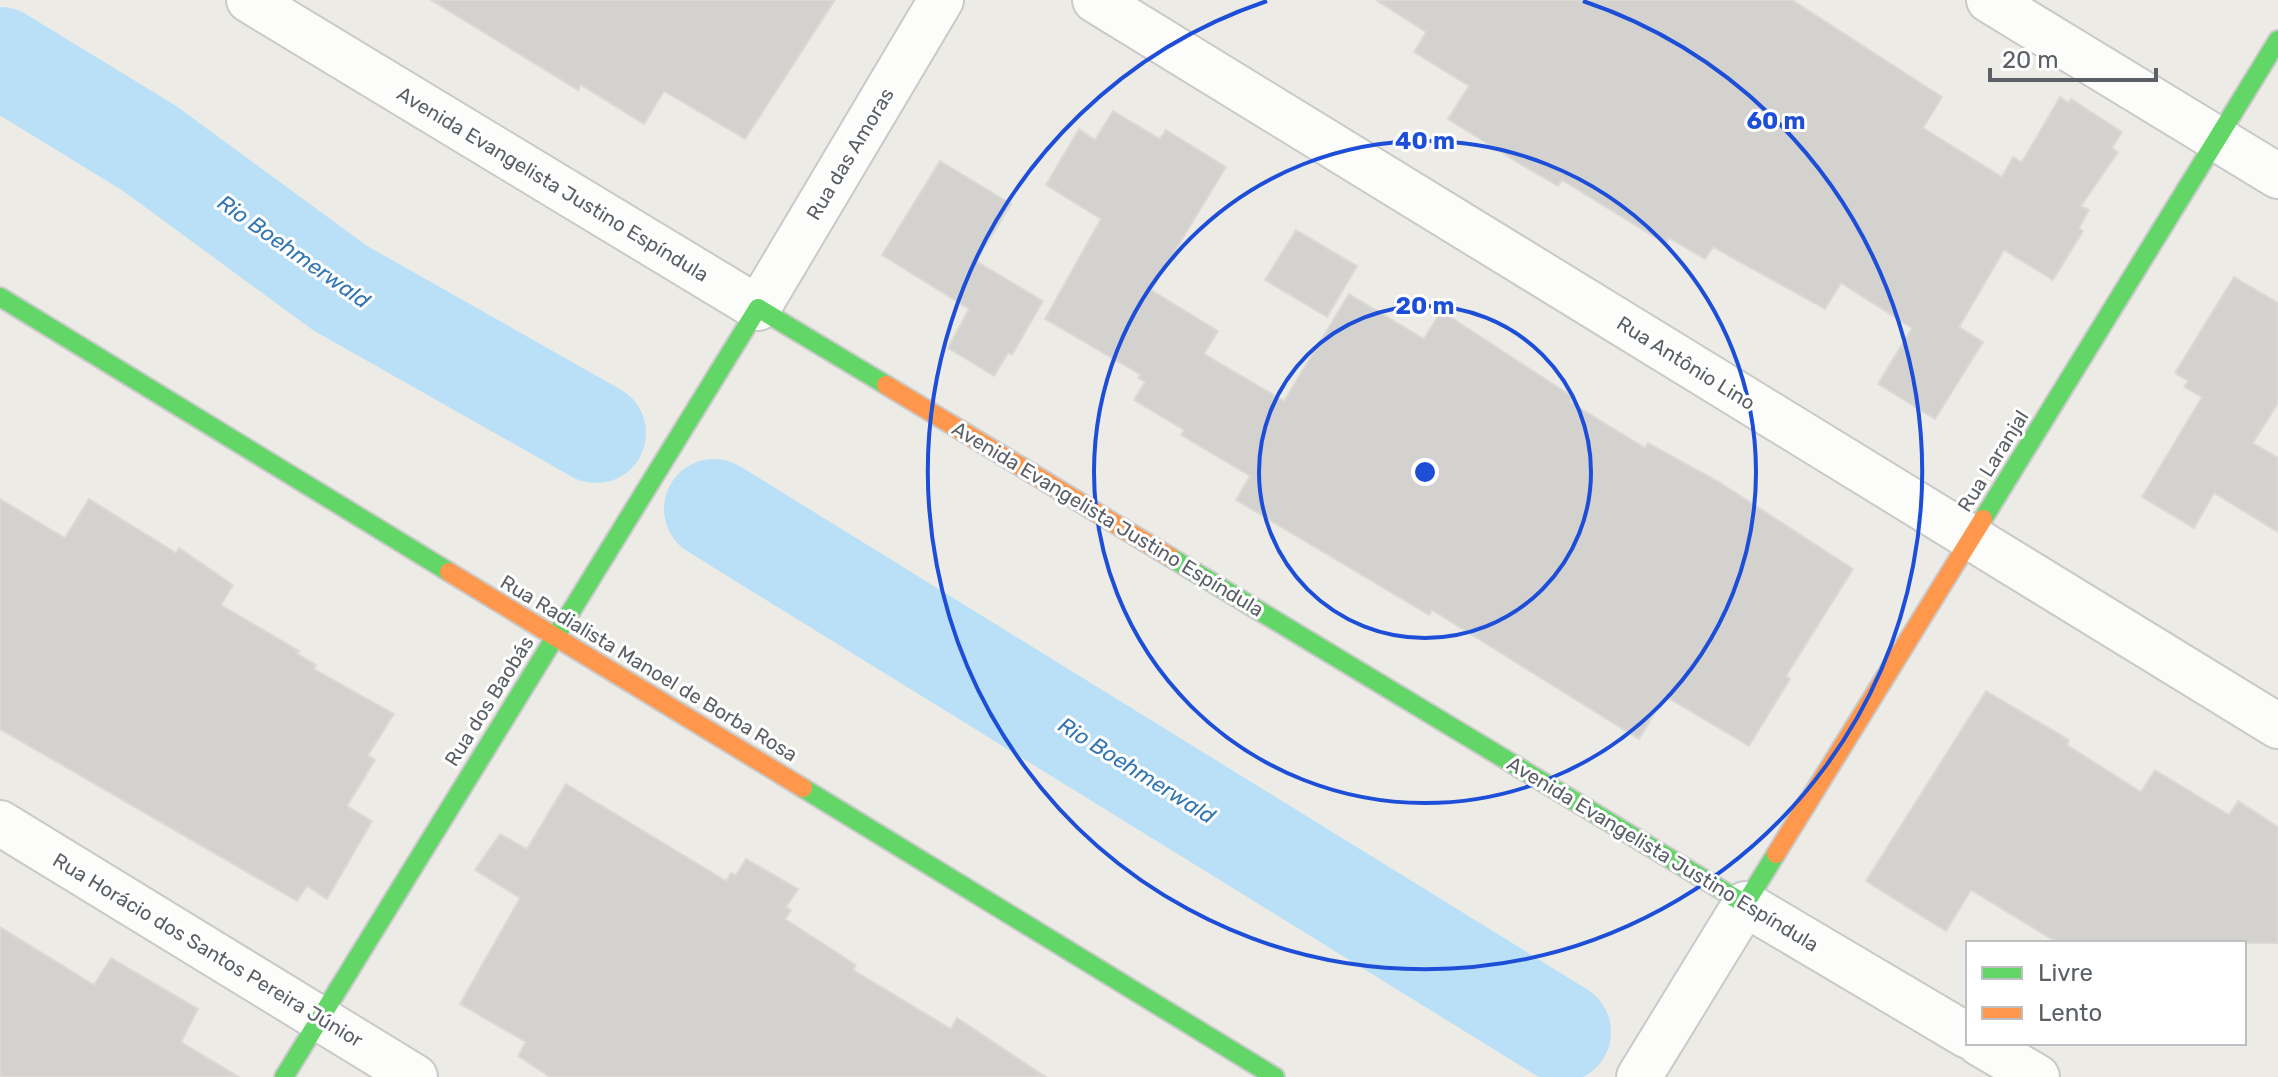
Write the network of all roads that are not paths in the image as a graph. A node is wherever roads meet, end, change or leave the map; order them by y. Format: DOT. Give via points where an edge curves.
graph roads {
  1 [pos="249,0"];
  2 [pos="941,0"];
  3 [pos="1095,0"];
  4 [pos="1989,0"];
  5 [pos="2278,40"];
  6 [pos="2217,139"];
  7 [pos="2278,176"];
  8 [pos="0,297"];
  9 [pos="758,308"];
  10 [pos="1972,538"];
  11 [pos="555,636"];
  12 [pos="2278,726"];
  13 [pos="0,823"];
  14 [pos="1745,904"];
  15 [pos="320,1018"];
  16 [pos="1966,1035"];
  17 [pos="1982,1045"];
  18 [pos="284,1077"];
  19 [pos="415,1077"];
  20 [pos="1275,1077"];
  21 [pos="1639,1077"];
  22 [pos="2037,1077"];
  1 -- 9 [label="street, Avenida Evangelista Justino Espíndula"];
  2 -- 9 [label="street, Rua das Amoras"];
  3 -- 10 [label="street, Rua Antônio Lino"];
  4 -- 6 [label="street"];
  5 -- 6 [label="street, Rua Laranjal"];
  6 -- 7 [label="street"];
  6 -- 10 [label="street, Rua Laranjal"];
  8 -- 11 [label="street, Rua Radialista Manoel de Borba Rosa"];
  9 -- 11 [label="street, Rua dos Baobás"];
  9 -- 14 [label="street, Avenida Evangelista Justino Espíndula"];
  10 -- 12 [label="street, Rua Antônio Lino"];
  10 -- 14 [label="street, Rua Laranjal"];
  11 -- 15 [label="street, Rua dos Baobás"];
  11 -- 20 [label="street, Rua Radialista Manoel de Borba Rosa"];
  13 -- 15 [label="street, Rua Horácio dos Santos Pereira Júnior"];
  14 -- 16 [label="street, Avenida Evangelista Justino Espíndula"];
  14 -- 21 [label="street"];
  15 -- 18 [label="street, Rua dos Baobás"];
  15 -- 19 [label="street, Rua Horácio dos Santos Pereira Júnior"];
  17 -- 22 [label="street"];
}
